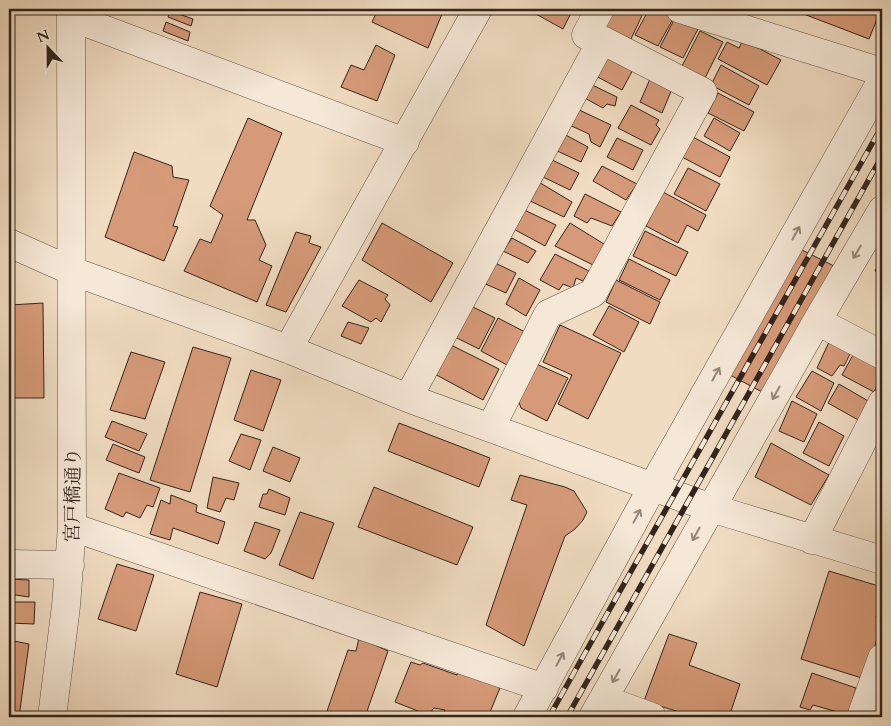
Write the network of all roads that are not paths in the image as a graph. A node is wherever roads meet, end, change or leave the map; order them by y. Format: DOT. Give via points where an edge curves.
graph roads {
  1 [pos="478,9"];
  2 [pos="600,9"];
  3 [pos="680,9"];
  4 [pos="71,13"];
  5 [pos="602,40"];
  6 [pos="882,72"];
  7 [pos="882,80"];
  8 [pos="405,142"];
  9 [pos="882,210"];
  10 [pos="9,243"];
  11 [pos="72,271"];
  12 [pos="817,321"];
  13 [pos="288,349"];
  14 [pos="882,355"];
  15 [pos="408,398"];
  16 [pos="882,404"];
  17 [pos="491,427"];
  18 [pos="653,486"];
  19 [pos="711,508"];
  20 [pos="72,527"];
  21 [pos="812,540"];
  22 [pos="882,560"];
  23 [pos="9,564"];
  24 [pos="70,566"];
  25 [pos="882,658"];
  26 [pos="544,688"];
  27 [pos="598,708"];
  28 [pos="52,717"];
  29 [pos="527,717"];
  30 [pos="652,717"];
  31 [pos="860,717"];
  1 -- 8 [label="street"];
  2 -- 5 [label="street" via="586,35"];
  3 -- 6 [label="street"];
  4 -- 8 [label="street"];
  4 -- 11 [label="street, 宮戸橋通り"];
  5 -- 15 [label="street"];
  5 -- 17 [label="street" via="703,92 594,293 548,314"];
  18 -- 7 [label="street, one-way"];
  8 -- 13 [label="street"];
  9 -- 12 [label="street, one-way"];
  10 -- 11 [label="street"];
  11 -- 13 [label="street"];
  11 -- 20 [label="street, 宮戸橋通り"];
  12 -- 14 [label="street"];
  12 -- 19 [label="street, one-way"];
  13 -- 15 [label="street"];
  15 -- 17 [label="street"];
  16 -- 21 [label="street"];
  17 -- 18 [label="street"];
  18 -- 19 [label="street"];
  26 -- 18 [label="street, one-way"];
  19 -- 21 [label="street"];
  19 -- 27 [label="street, one-way"];
  20 -- 24 [label="street, 宮戸橋通り"];
  20 -- 26 [label="street"];
  21 -- 22 [label="street"];
  23 -- 24 [label="street"];
  24 -- 28 [label="street, 宮戸橋通り"];
  25 -- 31 [label="street"];
  26 -- 29 [label="street"];
  27 -- 30 [label="street"];
}
